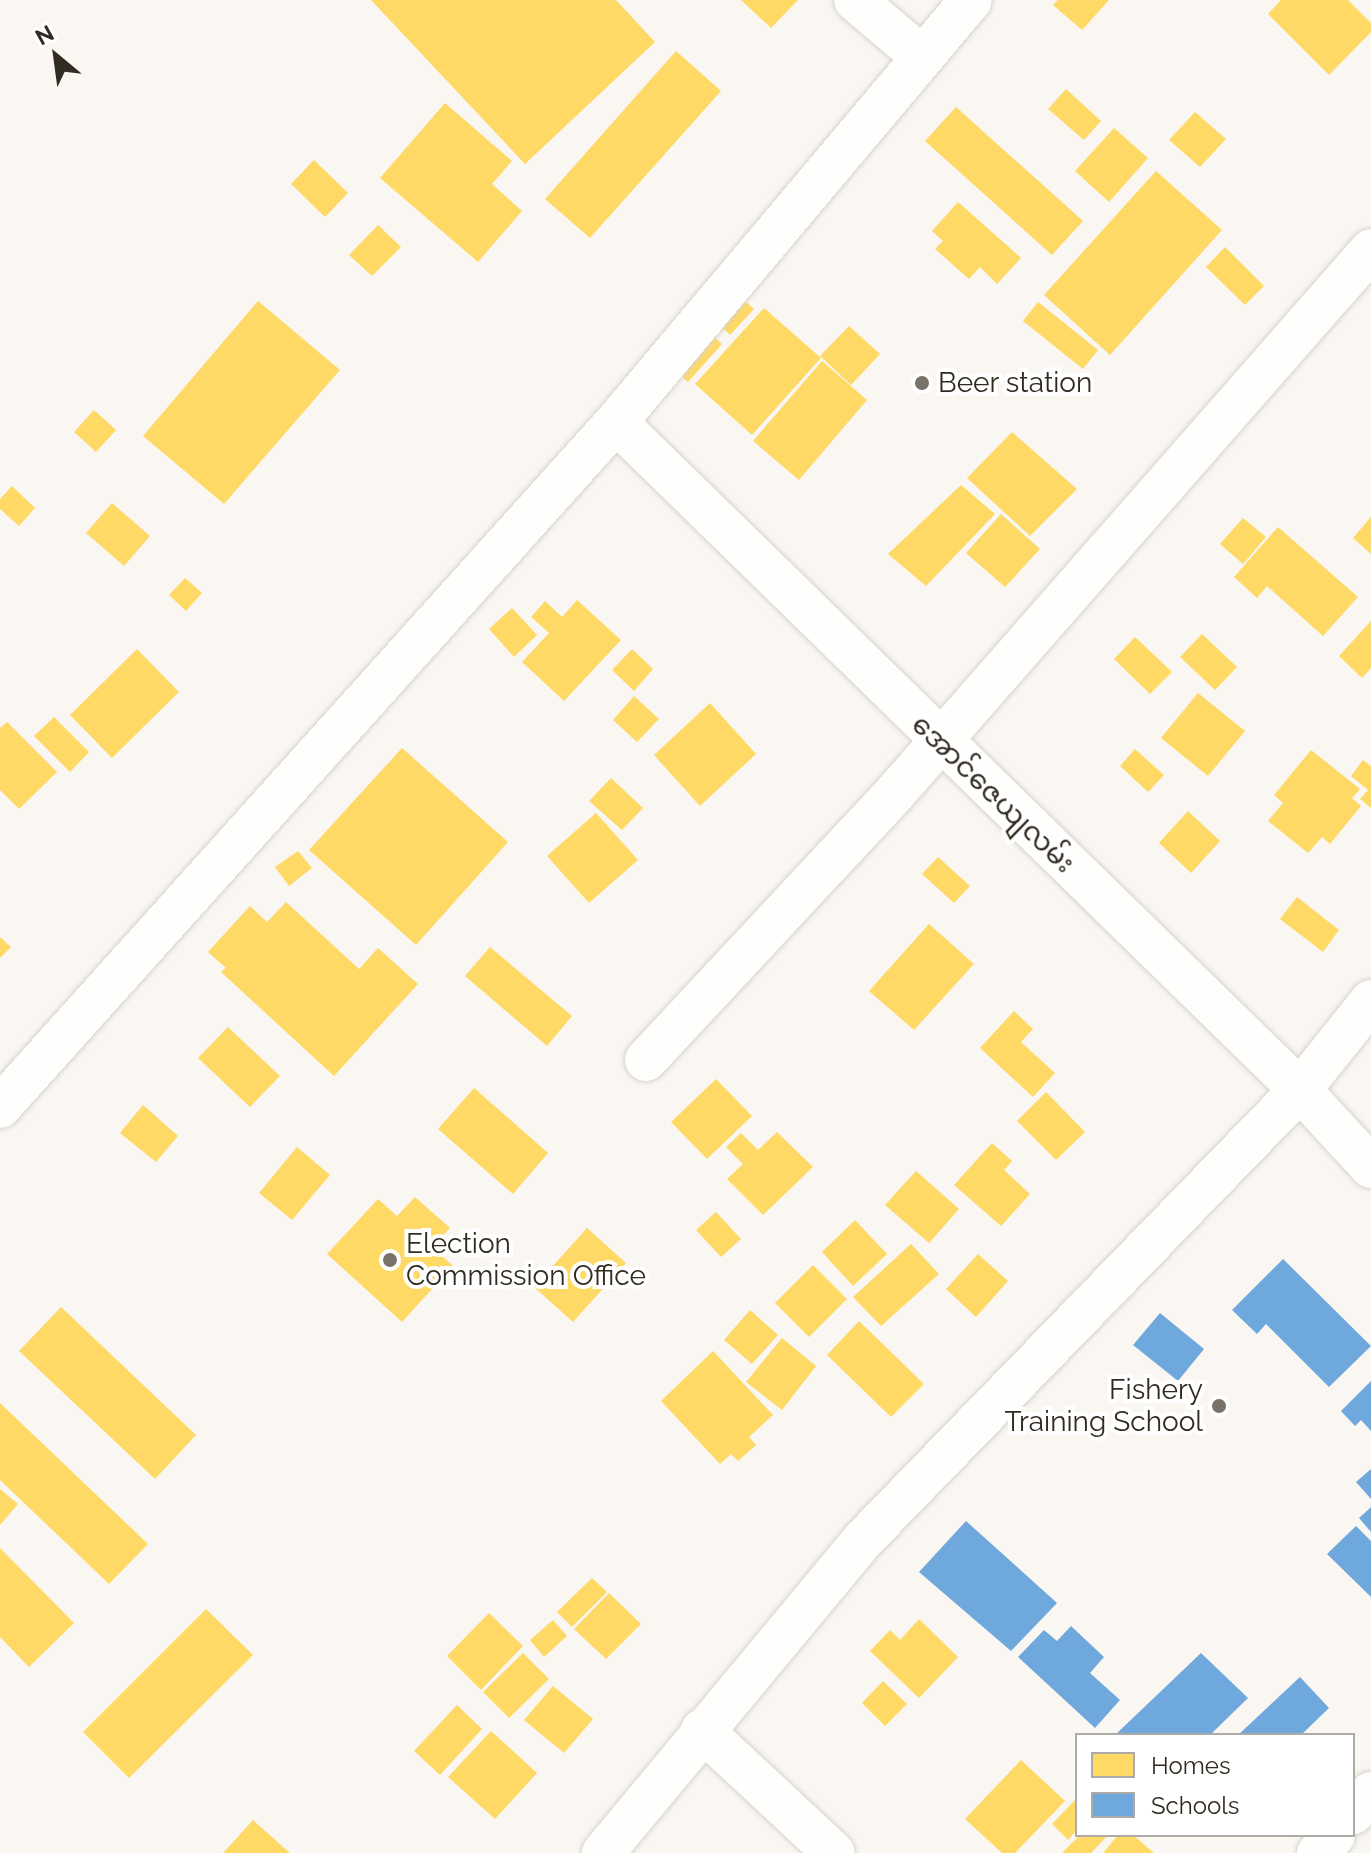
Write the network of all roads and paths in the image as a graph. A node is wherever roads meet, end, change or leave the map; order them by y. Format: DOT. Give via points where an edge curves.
graph roads {
  1 [pos="855,0"];
  2 [pos="971,0"];
  3 [pos="921,56"];
  4 [pos="1371,250"];
  5 [pos="616,422"];
  6 [pos="939,742"];
  7 [pos="1371,1001"];
  8 [pos="646,1060"];
  9 [pos="1300,1090"];
  10 [pos="0,1107"];
  11 [pos="1371,1167"];
  12 [pos="702,1730"];
  13 [pos="1371,1793"];
  14 [pos="1355,1811"];
  15 [pos="1332,1837"];
  16 [pos="603,1853"];
  17 [pos="834,1853"];
  18 [pos="1318,1853"];
  1 -- 3 [label="street"];
  2 -- 3 [label="street"];
  3 -- 5 [label="street"];
  4 -- 6 [label="street"];
  5 -- 6 [label="street, အောင်ဇေယျလမ်း"];
  5 -- 10 [label="street"];
  6 -- 8 [label="street"];
  6 -- 9 [label="street, အောင်ဇေယျလမ်း"];
  7 -- 9 [label="street"];
  9 -- 11 [label="street, အောင်ဇေယျလမ်း"];
  9 -- 12 [label="street" via="863,1540"];
  12 -- 16 [label="street"];
  12 -- 17 [label="street"];
  13 -- 14 [label="street"];
  15 -- 18 [label="street"];
}
